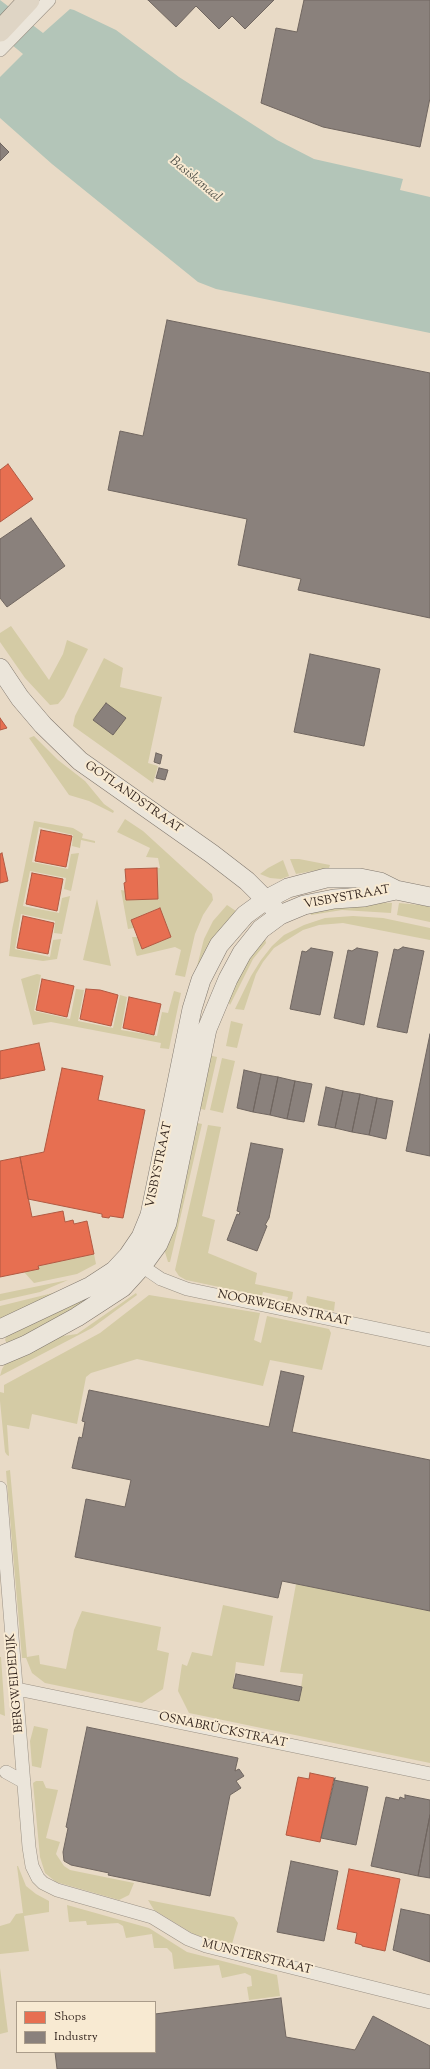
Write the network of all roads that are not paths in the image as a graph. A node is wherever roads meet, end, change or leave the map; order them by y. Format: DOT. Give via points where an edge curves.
graph roads {
  1 [pos="49,0"];
  2 [pos="26,10"];
  3 [pos="2,42"];
  4 [pos="0,668"];
  5 [pos="396,890"];
  6 [pos="430,897"];
  7 [pos="267,900"];
  8 [pos="280,915"];
  9 [pos="135,1261"];
  10 [pos="0,1329"];
  11 [pos="430,1340"];
  12 [pos="0,1356"];
  13 [pos="0,1488"];
  14 [pos="17,1688"];
  15 [pos="6,1772"];
  16 [pos="430,1774"];
  17 [pos="24,1782"];
  18 [pos="67,1893"];
  19 [pos="430,2002"];
  1 -- 2 [label="street"];
  2 -- 3 [label="main road"];
  4 -- 7 [label="street, GOTLANDSTRAAT" via="20,698 43,725 80,761 212,854"];
  5 -- 6 [label="street"];
  5 -- 7 [label="street, VISBYSTRAAT" via="380,882 344,876 297,884"];
  5 -- 8 [label="street, VISBYSTRAAT" via="304,905"];
  7 -- 8 [label="street, GOTLANDSTRAAT"];
  7 -- 9 [label="street, VISBYSTRAAT" via="245,915 227,935 201,980 192,1009 150,1215"];
  8 -- 9 [label="street, VISBYSTRAAT" via="261,929 242,953 216,1005 204,1043 167,1223 158,1244"];
  9 -- 10 [label="street" via="90,1286"];
  9 -- 11 [label="street, NOORWEGENSTRAAT" via="161,1279 187,1289"];
  9 -- 12 [label="street" via="123,1287 44,1335"];
  13 -- 14 [label="street, BERGWEIDEDIJK"];
  14 -- 16 [label="street, OSNABRÜCKSTRAAT"];
  14 -- 17 [label="street, BERGWEIDEDIJK"];
  15 -- 17 [label="street"];
  17 -- 18 [label="street, BERGWEIDEDIJK" via="29,1847 35,1873 43,1883"];
  18 -- 19 [label="street, MUNSTERSTRAAT" via="152,1917 188,1939 206,1946"];
}
